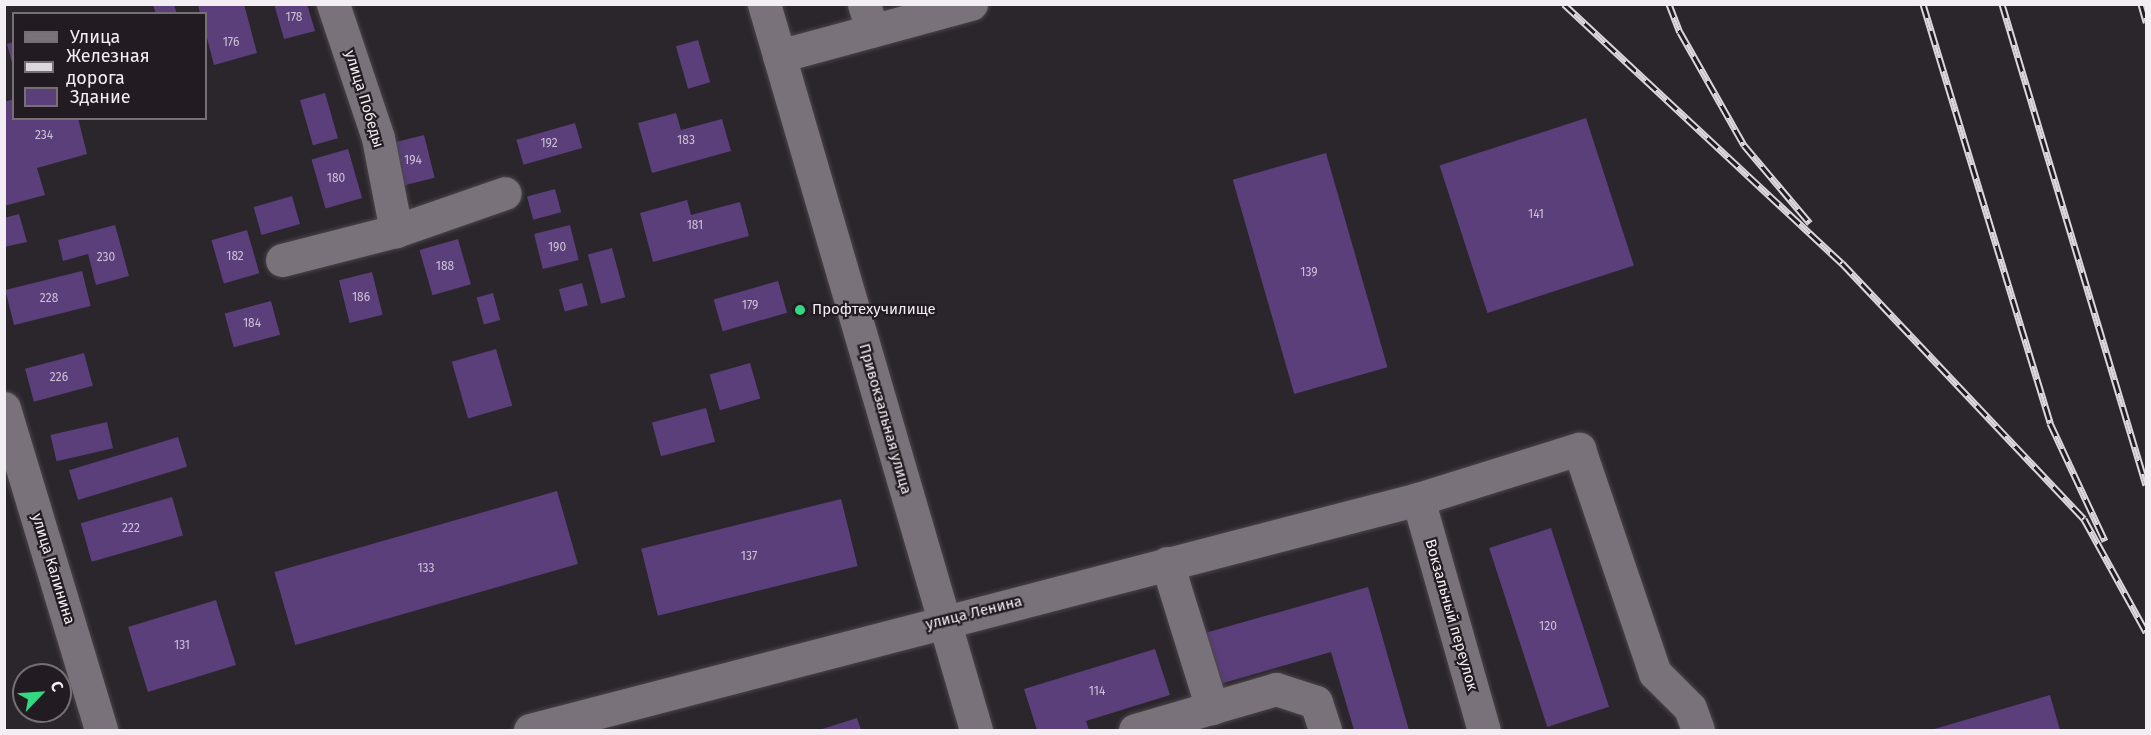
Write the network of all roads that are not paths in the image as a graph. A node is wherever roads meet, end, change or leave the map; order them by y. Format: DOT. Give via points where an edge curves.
graph roads {
  1 [pos="333,4"];
  2 [pos="764,4"];
  3 [pos="971,4"];
  4 [pos="868,18"];
  5 [pos="779,56"];
  6 [pos="505,193"];
  7 [pos="396,231"];
  8 [pos="282,260"];
  9 [pos="4,408"];
  10 [pos="1418,499"];
  11 [pos="1167,563"];
  12 [pos="943,620"];
  13 [pos="1212,708"];
  14 [pos="101,730"];
  15 [pos="530,730"];
  16 [pos="976,730"];
  17 [pos="1135,730"];
  18 [pos="1325,730"];
  19 [pos="1484,730"];
  20 [pos="1698,730"];
  1 -- 7 [label="street, улица Победы" via="378,138"];
  2 -- 5 [label="street, Привокзальная улица"];
  3 -- 4 [label="street"];
  4 -- 5 [label="street"];
  5 -- 12 [label="street, Привокзальная улица"];
  6 -- 7 [label="street"];
  7 -- 8 [label="street"];
  9 -- 14 [label="street, улица Калинина"];
  10 -- 11 [label="street, улица Ленина"];
  10 -- 19 [label="street, Вокзальный переулок"];
  10 -- 20 [label="street, улица Ленина" via="1579,449 1655,673 1690,708"];
  11 -- 12 [label="street, улица Ленина"];
  11 -- 13 [label="street"];
  12 -- 15 [label="street, улица Ленина"];
  12 -- 16 [label="street, Привокзальная улица"];
  13 -- 17 [label="street"];
  13 -- 18 [label="street" via="1276,689 1316,702"];
}
